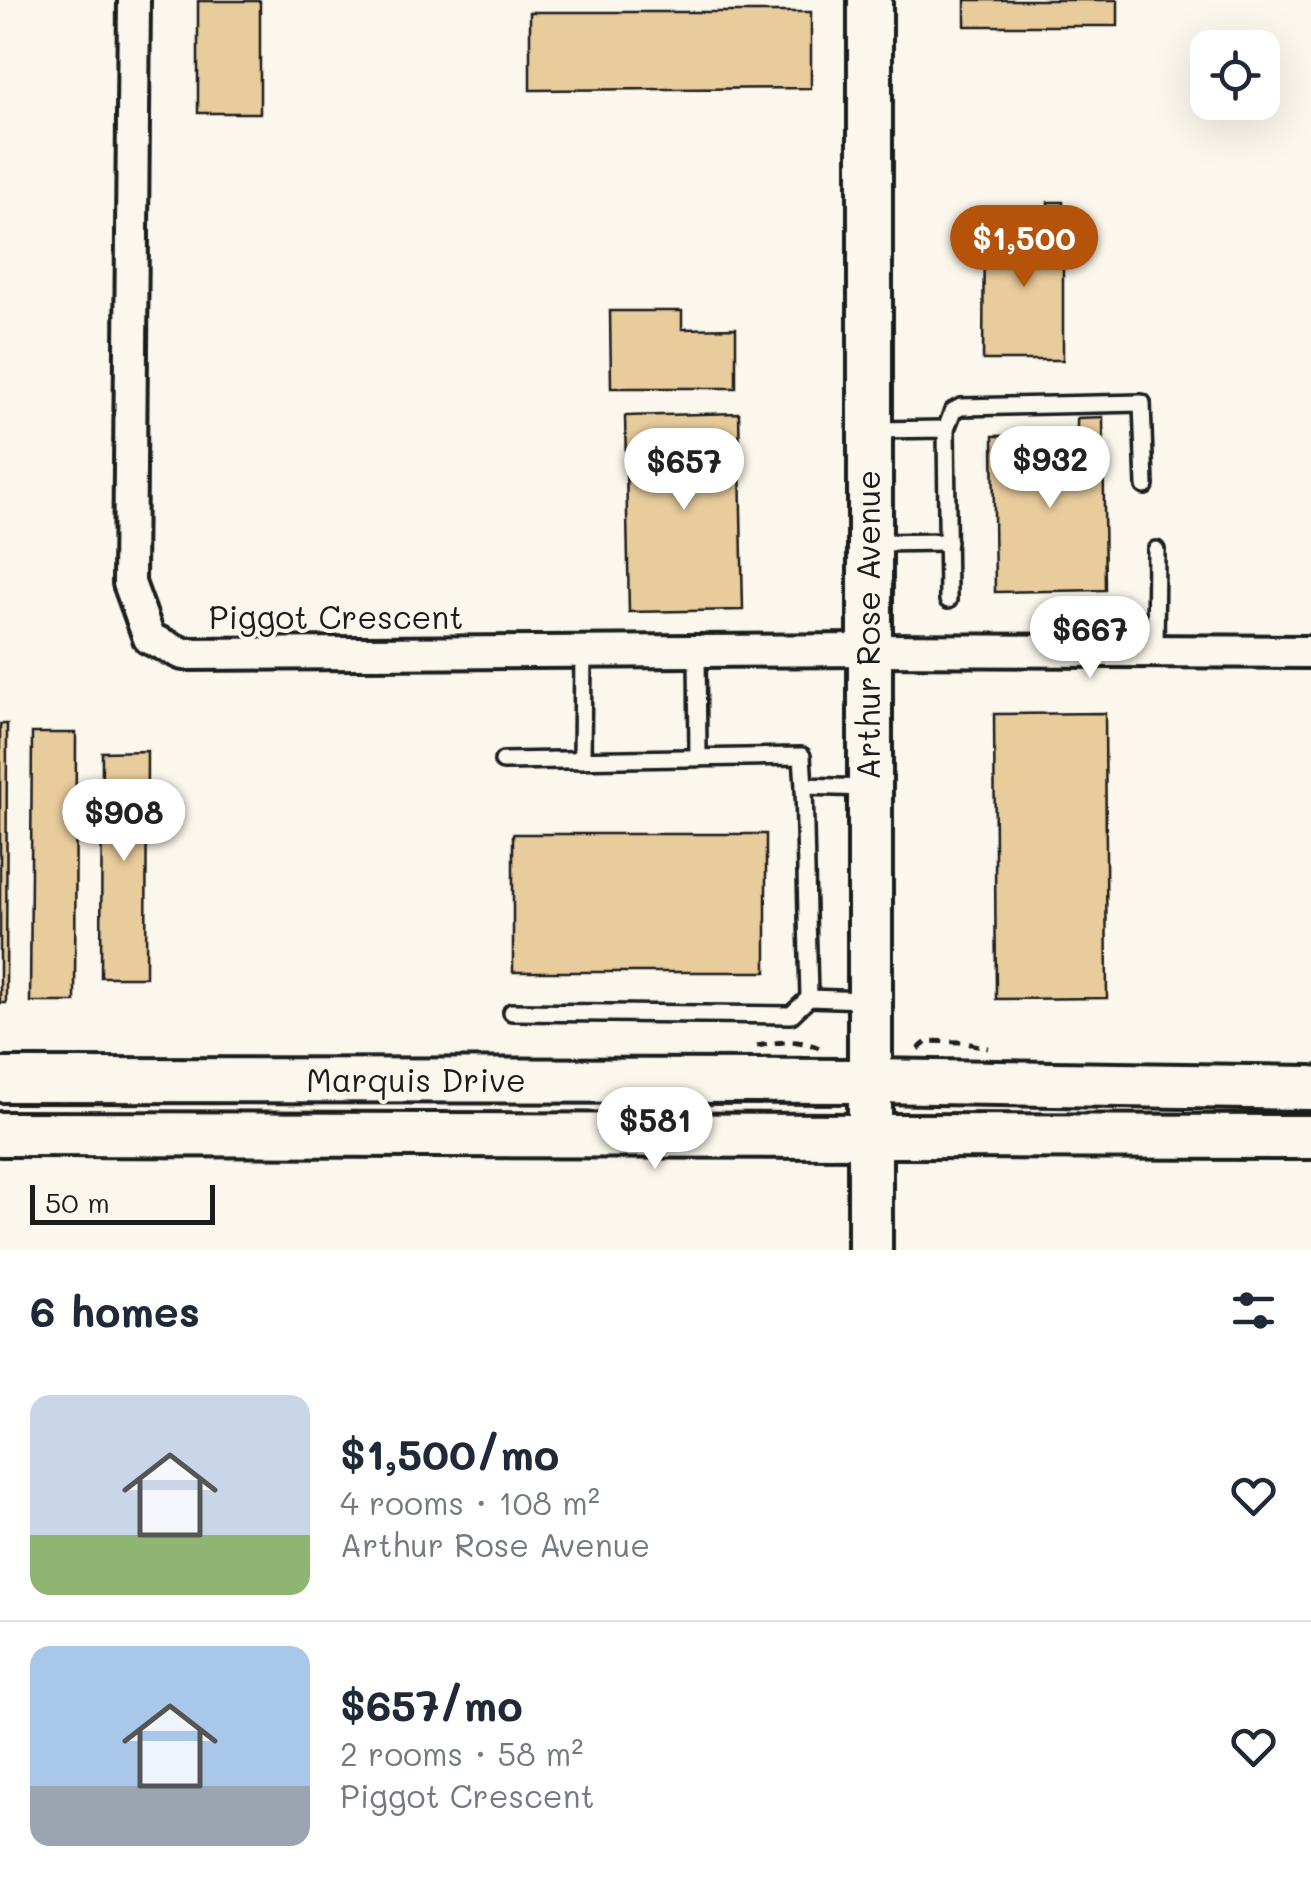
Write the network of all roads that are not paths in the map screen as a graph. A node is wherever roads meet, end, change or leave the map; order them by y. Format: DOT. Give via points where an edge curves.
graph roads {
  1 [pos="134,0"];
  2 [pos="870,0"];
  3 [pos="946,429"];
  4 [pos="869,430"];
  5 [pos="1145,486"];
  6 [pos="869,542"];
  7 [pos="948,542"];
  8 [pos="1156,550"];
  9 [pos="948,600"];
  10 [pos="869,650"];
  11 [pos="696,651"];
  12 [pos="1155,651"];
  13 [pos="583,652"];
  14 [pos="1311,652"];
  15 [pos="698,757"];
  16 [pos="582,760"];
  17 [pos="503,761"];
  18 [pos="804,786"];
  19 [pos="870,788"];
  20 [pos="808,998"];
  21 [pos="870,1000"];
  22 [pos="512,1012"];
  23 [pos="0,1080"];
  24 [pos="871,1082"];
  25 [pos="1311,1088"];
  26 [pos="0,1134"];
  27 [pos="871,1136"];
  28 [pos="1311,1137"];
  29 [pos="870,1250"];
  1 -- 13 [label="street, Piggot Crescent" via="129,583 149,638 184,654"];
  2 -- 4 [label="main road, Arthur Rose Avenue"];
  3 -- 4 [label="lane"];
  3 -- 5 [label="lane" via="962,407 1142,403"];
  3 -- 7 [label="lane"];
  4 -- 6 [label="main road, Arthur Rose Avenue"];
  6 -- 7 [label="lane"];
  6 -- 10 [label="main road, Arthur Rose Avenue"];
  7 -- 9 [label="lane"];
  8 -- 12 [label="lane"];
  10 -- 11 [label="street, Piggot Crescent"];
  10 -- 12 [label="street, Piggot Crescent"];
  10 -- 19 [label="main road, Arthur Rose Avenue"];
  11 -- 13 [label="street, Piggot Crescent"];
  11 -- 15 [label="lane"];
  12 -- 14 [label="street, Piggot Crescent"];
  13 -- 16 [label="lane"];
  15 -- 16 [label="lane"];
  15 -- 18 [label="lane" via="802,756"];
  16 -- 17 [label="lane"];
  18 -- 19 [label="lane"];
  18 -- 20 [label="lane"];
  19 -- 21 [label="main road, Arthur Rose Avenue"];
  20 -- 21 [label="lane"];
  20 -- 22 [label="lane" via="792,1015"];
  21 -- 24 [label="main road, Arthur Rose Avenue"];
  23 -- 24 [label="main road, Marquis Drive"];
  24 -- 25 [label="main road, Marquis Drive"];
  24 -- 27 [label="main road, Arthur Rose Avenue"];
  26 -- 27 [label="main road, Marquis Drive"];
  27 -- 28 [label="main road, Marquis Drive"];
  27 -- 29 [label="main road, Arthur Rose Avenue"];
}
